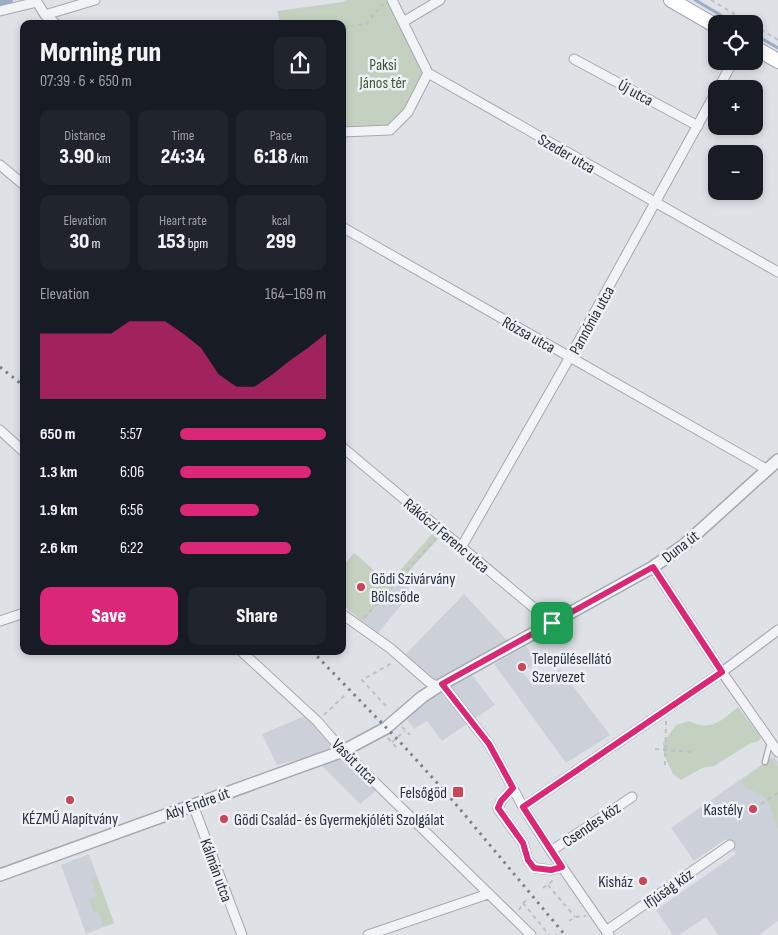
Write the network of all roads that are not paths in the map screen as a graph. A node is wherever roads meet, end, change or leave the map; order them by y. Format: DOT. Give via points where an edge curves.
graph roads {
  1 [pos="95,0"];
  2 [pos="392,0"];
  3 [pos="440,0"];
  4 [pos="671,0"];
  5 [pos="0,11"];
  6 [pos="45,15"];
  7 [pos="51,20"];
  8 [pos="708,21"];
  9 [pos="403,22"];
  10 [pos="763,52"];
  11 [pos="574,58"];
  12 [pos="778,61"];
  13 [pos="428,74"];
  14 [pos="708,107"];
  15 [pos="698,126"];
  16 [pos="346,132"];
  17 [pos="0,165"];
  18 [pos="20,182"];
  19 [pos="656,203"];
  20 [pos="346,229"];
  21 [pos="778,272"];
  22 [pos="570,357"];
  23 [pos="0,430"];
  24 [pos="20,448"];
  25 [pos="346,450"];
  26 [pos="778,460"];
  27 [pos="768,470"];
  28 [pos="462,546"];
  29 [pos="653,567"];
  30 [pos="20,614"];
  31 [pos="346,617"];
  32 [pos="0,621"];
  33 [pos="552,623"];
  34 [pos="778,630"];
  35 [pos="245,655"];
  36 [pos="722,672"];
  37 [pos="440,686"];
  38 [pos="391,724"];
  39 [pos="771,742"];
  40 [pos="343,751"];
  41 [pos="778,752"];
  42 [pos="764,762"];
  43 [pos="513,788"];
  44 [pos="632,797"];
  45 [pos="193,805"];
  46 [pos="523,807"];
  47 [pos="730,845"];
  48 [pos="551,851"];
  49 [pos="563,869"];
  50 [pos="0,875"];
  51 [pos="488,894"];
  52 [pos="607,933"];
  53 [pos="242,935"];
  54 [pos="368,935"];
  55 [pos="531,935"];
  1 -- 6 [label="street"];
  2 -- 9 [label="street"];
  3 -- 9 [label="street"];
  4 -- 8 [label="main road"];
  5 -- 6 [label="street" via="36,2"];
  6 -- 7 [label="street"];
  9 -- 13 [label="street"];
  10 -- 12 [label="main road"];
  11 -- 15 [label="street, Új utca"];
  13 -- 16 [label="street" via="408,112 390,130"];
  13 -- 19 [label="street, Szeder utca"];
  14 -- 15 [label="street, Pannónia utca"];
  15 -- 19 [label="street, Pannónia utca"];
  17 -- 18 [label="street"];
  19 -- 21 [label="street, Szeder utca"];
  19 -- 22 [label="street, Pannónia utca"];
  20 -- 22 [label="street, Rózsa utca"];
  22 -- 27 [label="street, Rózsa utca"];
  22 -- 28 [label="street, Pannónia utca"];
  23 -- 24 [label="street"];
  25 -- 28 [label="street, Rákóczi Ferenc utca"];
  26 -- 27 [label="street, Duna út"];
  27 -- 29 [label="street, Duna út" via="691,539"];
  28 -- 33 [label="street, Rákóczi Ferenc utca"];
  29 -- 33 [label="street, Duna út"];
  29 -- 36 [label="street"];
  30 -- 32 [label="street"];
  31 -- 37 [label="street"];
  33 -- 37 [label="street, Duna út"];
  34 -- 36 [label="street"];
  35 -- 40 [label="street, Vasút utca"];
  36 -- 39 [label="street"];
  36 -- 46 [label="street"];
  37 -- 38 [label="street, Duna út"];
  37 -- 43 [label="street" via="489,744"];
  38 -- 40 [label="street, Ady Endre út"];
  39 -- 41 [label="street"];
  39 -- 42 [label="lane"];
  40 -- 45 [label="street, Ady Endre út"];
  40 -- 51 [label="street, Vasút utca"];
  43 -- 46 [label="street"];
  43 -- 49 [label="street" via="498,808 523,843 528,860 534,868"];
  44 -- 48 [label="street, Csendes köz"];
  45 -- 50 [label="street, Ady Endre út"];
  45 -- 53 [label="street, Kálmán utca"];
  46 -- 48 [label="street"];
  47 -- 52 [label="street, Ifjúság köz"];
  48 -- 49 [label="street"];
  49 -- 52 [label="street"];
  51 -- 54 [label="street"];
  51 -- 55 [label="street, Vasút utca"];
}
